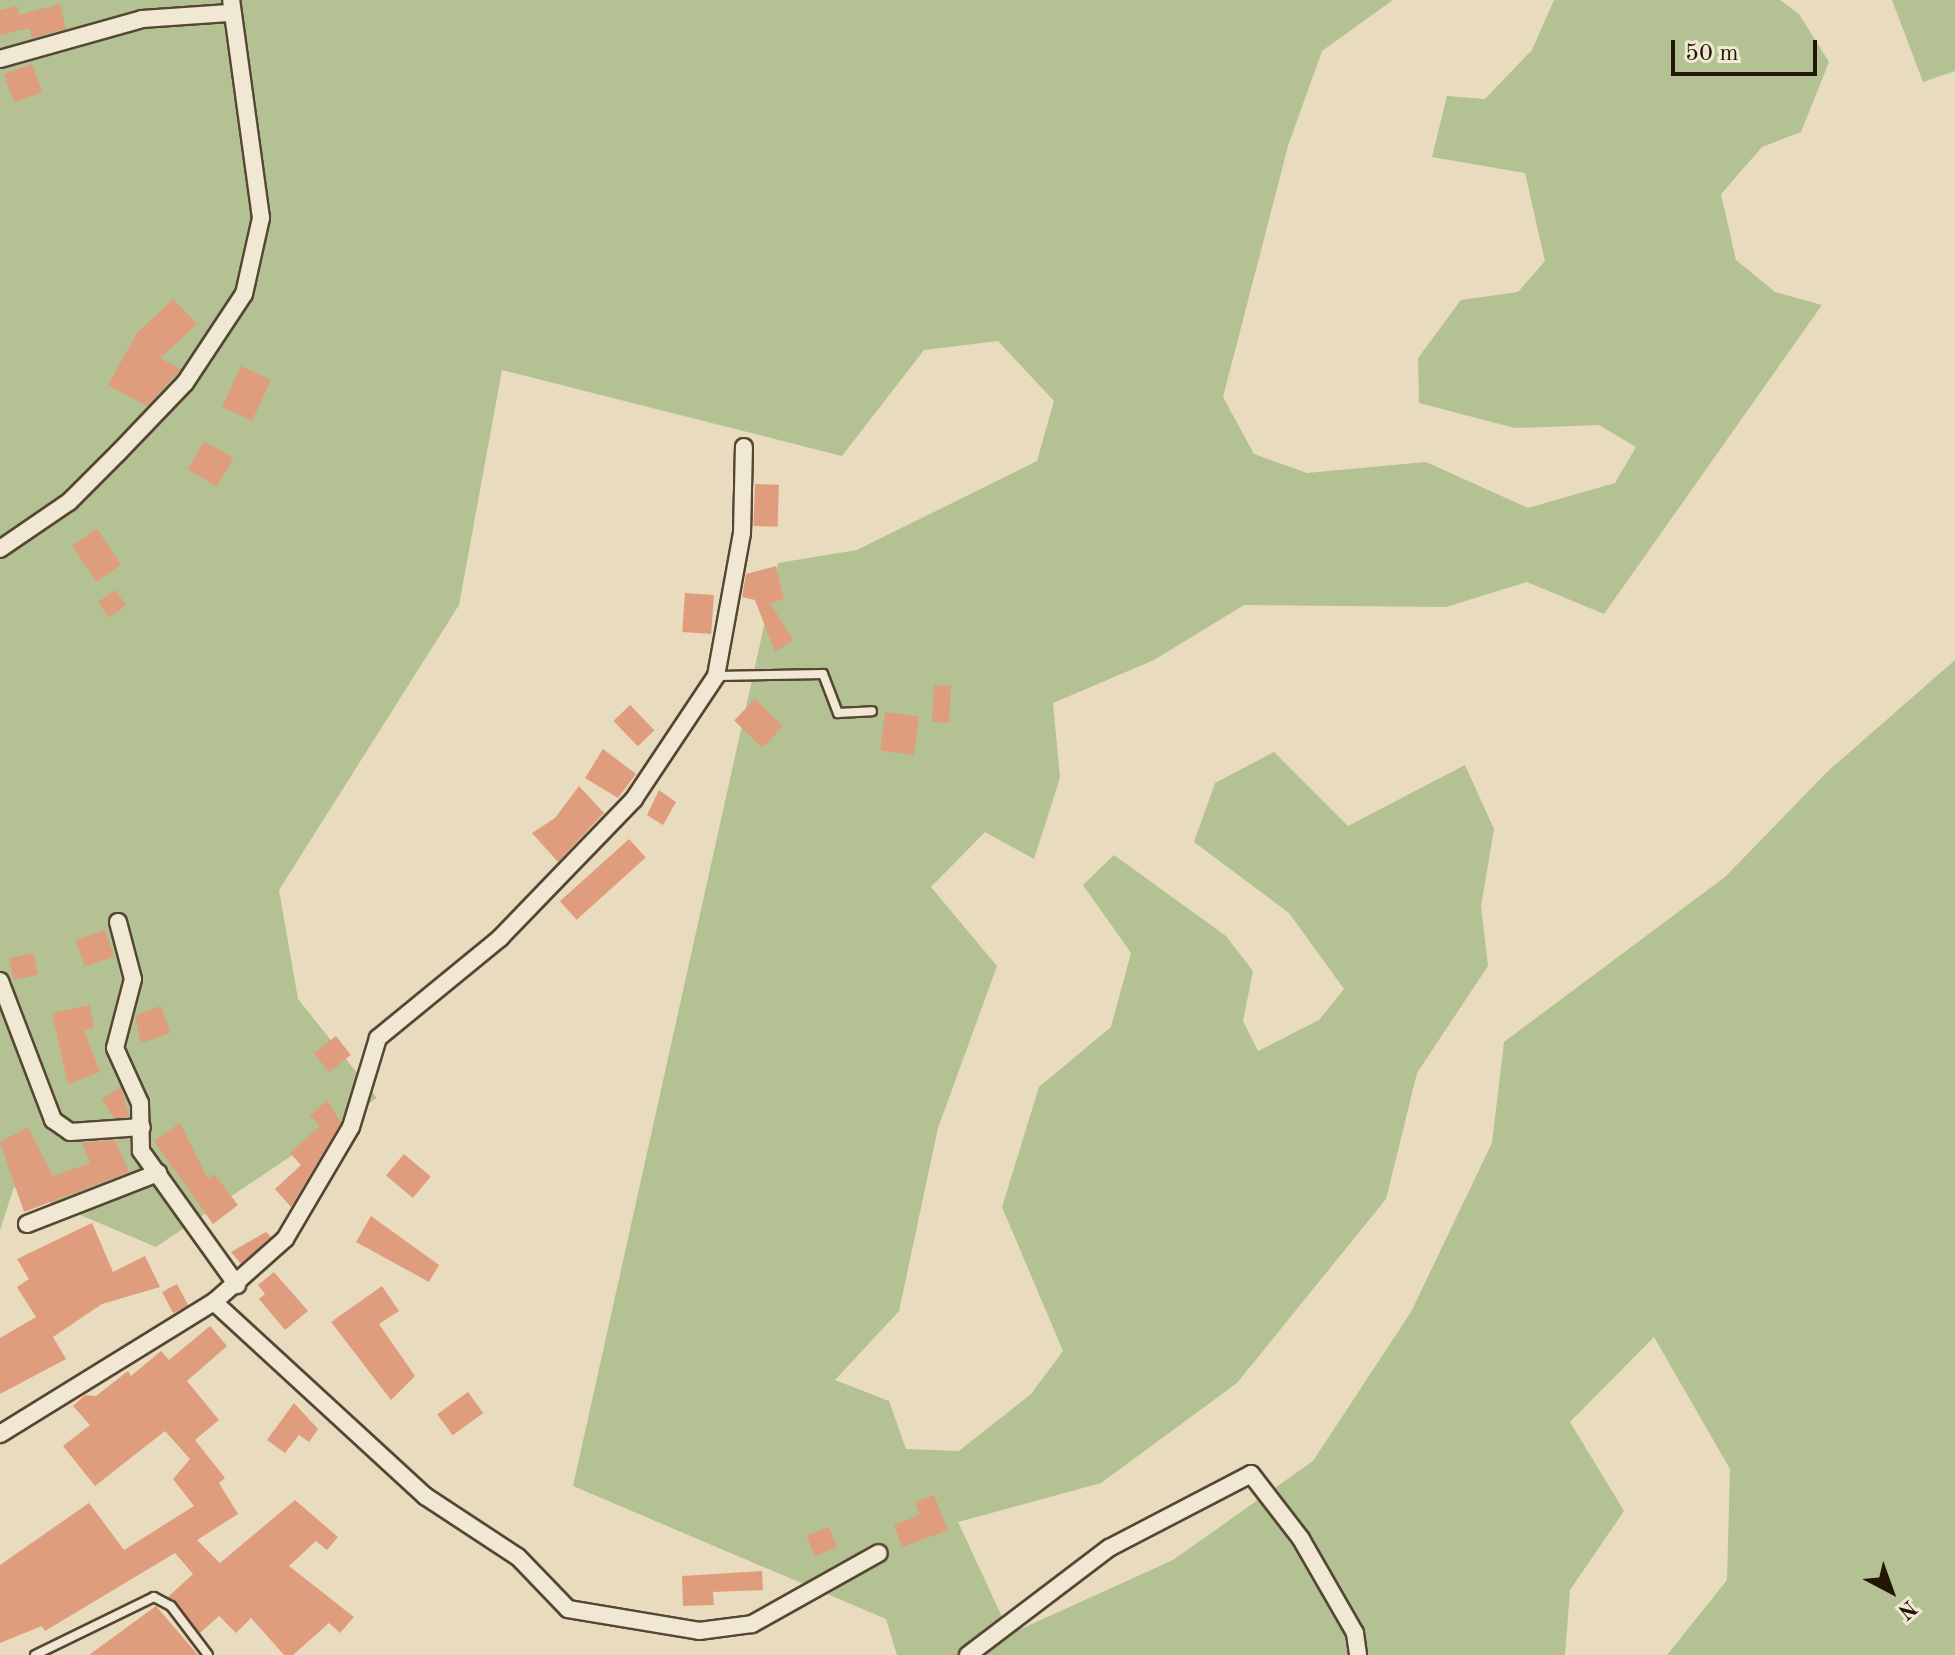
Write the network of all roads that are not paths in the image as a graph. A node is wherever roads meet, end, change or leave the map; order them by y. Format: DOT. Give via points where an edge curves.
graph roads {
  1 [pos="230,7"];
  2 [pos="0,59"];
  3 [pos="744,447"];
  4 [pos="0,549"];
  5 [pos="716,676"];
  6 [pos="872,711"];
  7 [pos="118,922"];
  8 [pos="0,981"];
  9 [pos="142,1127"];
  10 [pos="158,1173"];
  11 [pos="27,1224"];
  12 [pos="237,1285"];
  13 [pos="214,1302"];
  14 [pos="0,1434"];
  15 [pos="879,1553"];
  16 [pos="35,1655"];
  17 [pos="208,1655"];
  18 [pos="968,1655"];
  19 [pos="1358,1655"];
  1 -- 2 [label="street" via="142,19"];
  1 -- 4 [label="street" via="261,218 244,294 185,383 69,502"];
  3 -- 5 [label="street" via="742,533"];
  5 -- 6 [label="lane" via="823,674 838,713"];
  5 -- 12 [label="street" via="634,799 583,859 378,1038 351,1127 319,1192"];
  7 -- 9 [label="street" via="133,979 115,1048"];
  8 -- 9 [label="street" via="53,1120 70,1132"];
  9 -- 10 [label="street" via="141,1151"];
  10 -- 11 [label="street"];
  10 -- 12 [label="street"];
  12 -- 13 [label="street"];
  13 -- 14 [label="street"];
  13 -- 15 [label="street" via="425,1496 518,1557 568,1609 699,1631 752,1624"];
  16 -- 17 [label="lane" via="154,1597 171,1606"];
  18 -- 19 [label="street" via="1109,1548 1251,1474 1301,1539 1355,1633"];
}
